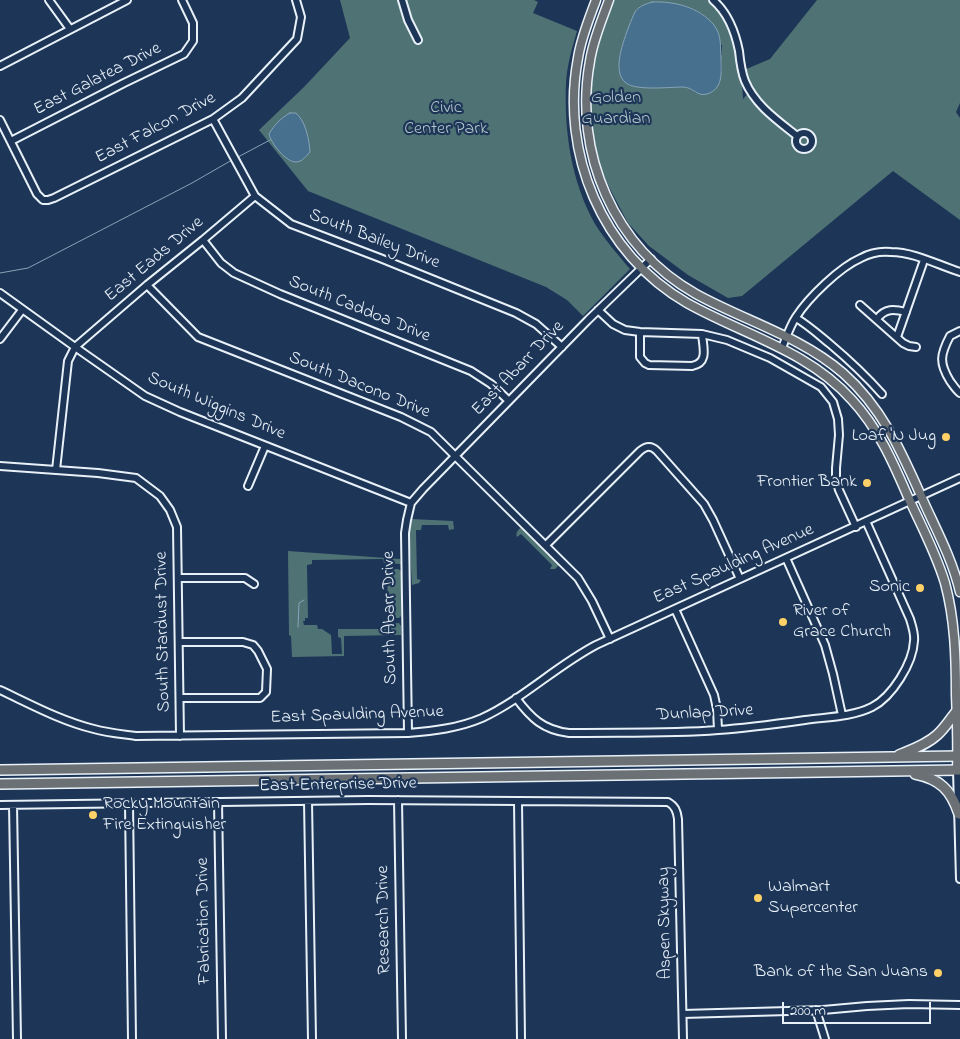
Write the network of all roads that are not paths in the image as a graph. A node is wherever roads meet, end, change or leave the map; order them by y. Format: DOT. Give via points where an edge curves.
graph roads {
  1 [pos="49,0"];
  2 [pos="127,0"];
  3 [pos="182,0"];
  4 [pos="296,0"];
  5 [pos="402,0"];
  6 [pos="596,0"];
  7 [pos="609,0"];
  8 [pos="713,0"];
  9 [pos="70,29"];
  10 [pos="418,40"];
  11 [pos="0,66"];
  12 [pos="213,119"];
  13 [pos="0,120"];
  14 [pos="797,136"];
  15 [pos="11,141"];
  16 [pos="255,196"];
  17 [pos="203,240"];
  18 [pos="651,259"];
  19 [pos="924,260"];
  20 [pos="642,268"];
  21 [pos="960,272"];
  22 [pos="147,285"];
  23 [pos="0,293"];
  24 [pos="860,305"];
  25 [pos="22,310"];
  26 [pos="598,310"];
  27 [pos="906,312"];
  28 [pos="796,318"];
  29 [pos="877,320"];
  30 [pos="960,331"];
  31 [pos="640,332"];
  32 [pos="702,334"];
  33 [pos="787,337"];
  34 [pos="897,337"];
  35 [pos="0,339"];
  36 [pos="75,347"];
  37 [pos="562,347"];
  38 [pos="916,347"];
  39 [pos="782,348"];
  40 [pos="960,393"];
  41 [pos="882,394"];
  42 [pos="509,400"];
  43 [pos="265,446"];
  44 [pos="456,456"];
  45 [pos="0,466"];
  46 [pos="56,470"];
  47 [pos="960,478"];
  48 [pos="248,486"];
  49 [pos="921,496"];
  50 [pos="910,501"];
  51 [pos="411,503"];
  52 [pos="866,521"];
  53 [pos="856,527"];
  54 [pos="546,545"];
  55 [pos="786,558"];
  56 [pos="178,578"];
  57 [pos="740,579"];
  58 [pos="254,584"];
  59 [pos="960,592"];
  60 [pos="675,609"];
  61 [pos="610,639"];
  62 [pos="179,642"];
  63 [pos="0,690"];
  64 [pos="180,698"];
  65 [pos="516,698"];
  66 [pos="957,711"];
  67 [pos="842,715"];
  68 [pos="718,730"];
  69 [pos="408,733"];
  70 [pos="180,736"];
  71 [pos="959,756"];
  72 [pos="894,758"];
  73 [pos="0,770"];
  74 [pos="959,770"];
  75 [pos="902,771"];
  76 [pos="0,784"];
  77 [pos="398,800"];
  78 [pos="308,801"];
  79 [pos="218,802"];
  80 [pos="518,802"];
  81 [pos="129,804"];
  82 [pos="0,805"];
  83 [pos="13,805"];
  84 [pos="674,807"];
  85 [pos="959,814"];
  86 [pos="960,879"];
  87 [pos="960,1004"];
  88 [pos="816,1010"];
  89 [pos="683,1014"];
  90 [pos="17,1039"];
  91 [pos="132,1039"];
  92 [pos="222,1039"];
  93 [pos="312,1039"];
  94 [pos="402,1039"];
  95 [pos="521,1039"];
  96 [pos="683,1039"];
  97 [pos="825,1039"];
  1 -- 9 [label="street"];
  2 -- 9 [label="street"];
  3 -- 15 [label="street, East Galatea Drive" via="193,23 193,41 184,54"];
  4 -- 12 [label="street, East Falcon Drive" via="301,17 297,39 242,98"];
  5 -- 10 [label="street"];
  6 -- 20 [label="main road" via="582,40 575,75 574,114 578,145 587,183 599,209 621,244"];
  7 -- 18 [label="main road" via="587,76 586,114 590,143 599,179 610,204"];
  8 -- 14 [label="street" via="726,14 732,28 742,73 750,91 762,107"];
  9 -- 11 [label="street"];
  12 -- 15 [label="street, East Falcon Drive" via="48,200 37,194"];
  12 -- 16 [label="street, South Bailey Drive"];
  13 -- 15 [label="street"];
  16 -- 17 [label="street, East Eads Drive"];
  16 -- 37 [label="street, South Bailey Drive" via="291,224 527,318"];
  17 -- 22 [label="street, East Eads Drive"];
  17 -- 42 [label="street, South Caddoa Drive" via="221,263 234,273 471,371"];
  18 -- 20 [label="street, East Abarr Drive"];
  18 -- 33 [label="main road" via="696,294"];
  19 -- 21 [label="street"];
  19 -- 27 [label="street"];
  19 -- 28 [label="street" via="892,252 860,258 821,288"];
  20 -- 26 [label="street, East Abarr Drive"];
  20 -- 39 [label="main road" via="690,304"];
  22 -- 36 [label="street, East Eads Drive"];
  22 -- 44 [label="street, South Dacono Drive" via="198,337 401,417 431,432"];
  23 -- 25 [label="street, South Wiggins Drive"];
  24 -- 29 [label="street"];
  25 -- 35 [label="street"];
  25 -- 36 [label="street, South Wiggins Drive"];
  26 -- 31 [label="street" via="625,330"];
  26 -- 37 [label="street, East Abarr Drive"];
  27 -- 29 [label="street" via="885,311"];
  27 -- 34 [label="street"];
  28 -- 33 [label="street"];
  28 -- 41 [label="street" via="842,354"];
  29 -- 34 [label="street"];
  30 -- 40 [label="street" via="950,336 942,359 944,371"];
  31 -- 32 [label="street"];
  31 -- 32 [label="street" via="640,357 649,365 698,365 703,358"];
  32 -- 53 [label="street" via="727,340 770,358 821,387 833,402 839,435 836,479"];
  33 -- 39 [label="street"];
  33 -- 49 [label="main road" via="838,369 869,400 893,436"];
  34 -- 38 [label="street" via="903,343"];
  36 -- 43 [label="street, South Wiggins Drive" via="145,396"];
  36 -- 46 [label="street" via="68,361"];
  37 -- 42 [label="street, East Abarr Drive"];
  39 -- 50 [label="main road" via="826,376 859,408 882,442"];
  42 -- 44 [label="street, East Abarr Drive"];
  43 -- 48 [label="street"];
  43 -- 51 [label="street, South Wiggins Drive"];
  44 -- 51 [label="street, East Abarr Drive"];
  44 -- 54 [label="street, South Dacono Drive"];
  45 -- 46 [label="street"];
  46 -- 56 [label="street, South Stardust Drive" via="136,478 160,496 177,527"];
  47 -- 49 [label="street, East Spaulding Avenue"];
  49 -- 50 [label="street, East Spaulding Avenue"];
  49 -- 59 [label="main road"];
  50 -- 52 [label="street, East Spaulding Avenue"];
  50 -- 66 [label="main road" via="948,594"];
  51 -- 69 [label="street, South Abarr Drive" via="405,542"];
  52 -- 53 [label="street, East Spaulding Avenue"];
  52 -- 67 [label="street, Dunlap Drive" via="907,613 914,642 904,670 888,695 864,710"];
  53 -- 55 [label="street, East Spaulding Avenue"];
  54 -- 57 [label="street" via="640,451 650,446 702,500"];
  54 -- 61 [label="street, South Dacono Drive" via="583,585"];
  55 -- 57 [label="street, East Spaulding Avenue"];
  55 -- 67 [label="street" via="825,645"];
  56 -- 58 [label="street" via="245,578"];
  56 -- 62 [label="street, South Stardust Drive"];
  57 -- 60 [label="street, East Spaulding Avenue"];
  60 -- 61 [label="street, East Spaulding Avenue"];
  60 -- 68 [label="street" via="714,694"];
  61 -- 65 [label="street, East Spaulding Avenue" via="575,657"];
  62 -- 64 [label="street, South Stardust Drive"];
  62 -- 64 [label="street" via="243,642 253,645 267,669 266,692 260,698"];
  63 -- 70 [label="street, East Spaulding Avenue" via="55,716 93,729 136,736"];
  64 -- 70 [label="street, South Stardust Drive"];
  65 -- 68 [label="street, Dunlap Drive" via="541,725 558,732"];
  65 -- 69 [label="street, East Spaulding Avenue" via="466,724"];
  66 -- 71 [label="main road"];
  66 -- 72 [label="highway" via="942,731 927,743"];
  67 -- 68 [label="street, Dunlap Drive"];
  69 -- 70 [label="street, East Spaulding Avenue"];
  71 -- 72 [label="highway"];
  71 -- 74 [label="main road"];
  72 -- 73 [label="highway"];
  74 -- 75 [label="highway"];
  74 -- 85 [label="street"];
  75 -- 76 [label="highway"];
  75 -- 85 [label="highway" via="939,783 951,795"];
  77 -- 78 [label="street, East Enterprise Drive"];
  77 -- 80 [label="street, East Enterprise Drive"];
  77 -- 94 [label="street, Research Drive"];
  78 -- 79 [label="street, East Enterprise Drive"];
  78 -- 93 [label="street"];
  79 -- 81 [label="street, East Enterprise Drive"];
  79 -- 92 [label="street, Fabrication Drive"];
  80 -- 84 [label="street, East Enterprise Drive" via="662,801"];
  80 -- 95 [label="street"];
  81 -- 83 [label="street, East Enterprise Drive"];
  81 -- 91 [label="street"];
  82 -- 83 [label="street, East Enterprise Drive"];
  83 -- 90 [label="street"];
  84 -- 89 [label="street, Aspen Skyway" via="679,826"];
  85 -- 86 [label="street"];
  87 -- 88 [label="street" via="874,1005"];
  88 -- 89 [label="street"];
  88 -- 97 [label="street"];
  89 -- 96 [label="street, Aspen Skyway"];
}
